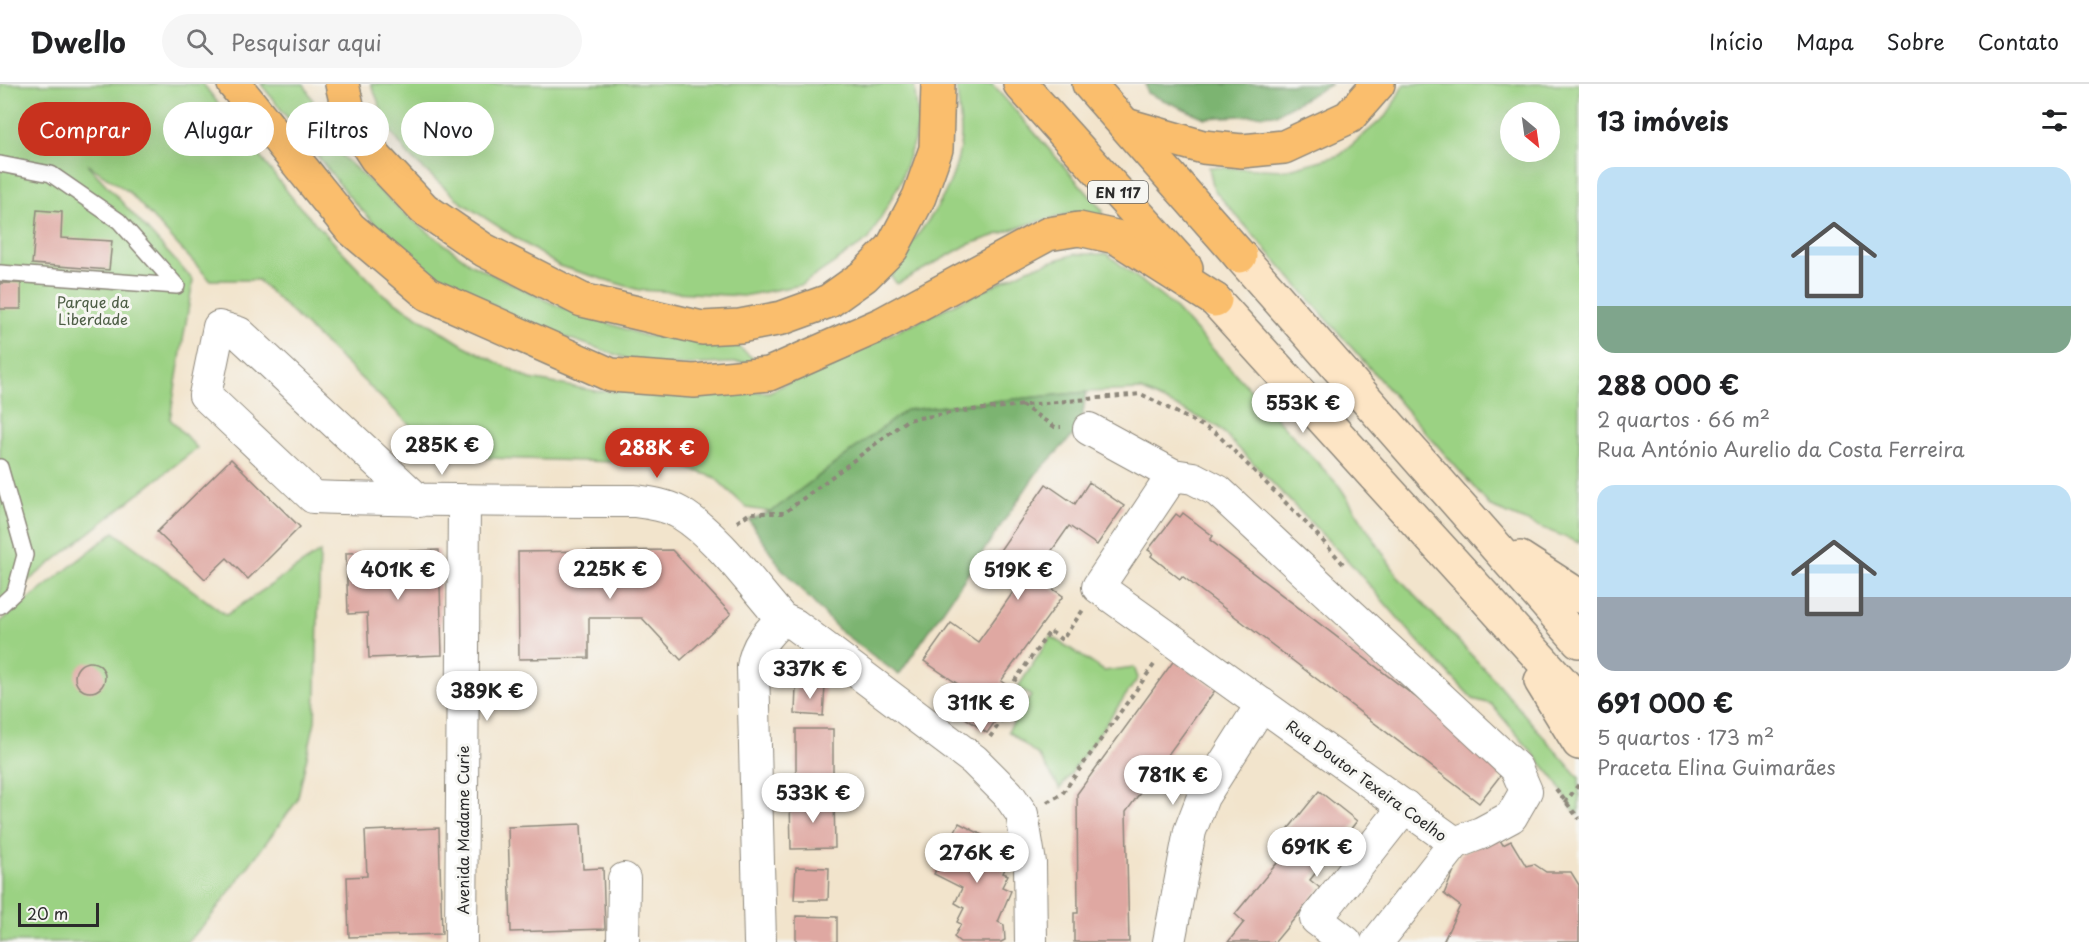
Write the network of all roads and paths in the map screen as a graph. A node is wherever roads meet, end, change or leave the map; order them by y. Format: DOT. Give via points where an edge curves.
graph roads {
  1 [pos="234,84"];
  2 [pos="342,84"];
  3 [pos="938,84"];
  4 [pos="1020,84"];
  5 [pos="1089,84"];
  6 [pos="1378,84"];
  7 [pos="1126,125"];
  8 [pos="0,164"];
  9 [pos="1240,256"];
  10 [pos="0,273"];
  11 [pos="1215,300"];
  12 [pos="1020,405"];
  13 [pos="1089,429"];
  14 [pos="0,467"];
  15 [pos="1173,476"];
  16 [pos="419,501"];
  17 [pos="464,501"];
  18 [pos="1483,533"];
  19 [pos="712,540"];
  20 [pos="1352,573"];
  21 [pos="1098,587"];
  22 [pos="1579,596"];
  23 [pos="0,606"];
  24 [pos="782,619"];
  25 [pos="1504,620"];
  26 [pos="1172,640"];
  27 [pos="1579,641"];
  28 [pos="1579,701"];
  29 [pos="1262,704"];
  30 [pos="1579,743"];
  31 [pos="974,760"];
  32 [pos="1550,781"];
  33 [pos="1579,784"];
  34 [pos="1565,804"];
  35 [pos="1405,806"];
  36 [pos="1022,814"];
  37 [pos="1579,819"];
  38 [pos="1455,843"];
  39 [pos="624,879"];
  40 [pos="461,942"];
  41 [pos="622,942"];
  42 [pos="760,942"];
  43 [pos="1031,942"];
  44 [pos="1169,942"];
  45 [pos="1347,942"];
  46 [pos="1377,942"];
  1 -- 11 [label="highway" via="350,228 428,294 611,375 694,381 769,374 882,324 1048,234 1079,229 1116,237"];
  2 -- 3 [label="highway" via="350,118 376,158 424,208 484,250 582,300 702,328 782,318 829,301 864,276 892,248 919,197 936,149"];
  4 -- 11 [label="highway, EN 117"];
  5 -- 7 [label="highway, EN 117"];
  6 -- 7 [label="highway" via="1349,117 1284,147 1242,151 1203,147"];
  7 -- 9 [label="highway, EN 117"];
  8 -- 10 [label="lane" via="51,174 119,221 177,286"];
  9 -- 18 [label="main road"];
  11 -- 25 [label="main road"];
  12 -- 13 [label="path" via="1055,427"];
  12 -- 19 [label="path" via="907,420 784,513 750,513"];
  12 -- 20 [label="path" via="1141,394 1179,412 1216,433"];
  13 -- 15 [label="street, Rua Doutor Texeira Coelho"];
  14 -- 23 [label="lane" via="25,555 15,592"];
  15 -- 21 [label="street"];
  15 -- 38 [label="street, Rua Doutor Texeira Coelho" via="1193,478 1227,499 1516,768 1526,791 1511,817"];
  16 -- 16 [label="street" via="239,333 219,327 205,395 313,497"];
  16 -- 17 [label="street"];
  17 -- 19 [label="street" via="660,504 679,512"];
  17 -- 40 [label="street, Avenida Madame Curie"];
  18 -- 22 [label="main road"];
  18 -- 27 [label="main road"];
  19 -- 24 [label="street"];
  21 -- 26 [label="street, Rua Doutor Texeira Coelho"];
  21 -- 31 [label="path" via="1062,640 1050,631 1011,686 1021,692"];
  24 -- 31 [label="street"];
  24 -- 42 [label="street" via="761,640 753,667"];
  25 -- 28 [label="main road"];
  25 -- 30 [label="main road"];
  26 -- 29 [label="street, Rua Doutor Texeira Coelho"];
  26 -- 36 [label="path" via="1062,794"];
  29 -- 35 [label="street, Rua Doutor Texeira Coelho"];
  29 -- 44 [label="street" via="1203,797 1190,831"];
  31 -- 36 [label="street"];
  32 -- 34 [label="path"];
  33 -- 34 [label="path"];
  34 -- 37 [label="path"];
  35 -- 38 [label="street, Rua Doutor Texeira Coelho"];
  35 -- 45 [label="street" via="1316,919"];
  36 -- 43 [label="street" via="1030,863"];
  38 -- 46 [label="street"];
  39 -- 41 [label="street"];
}
